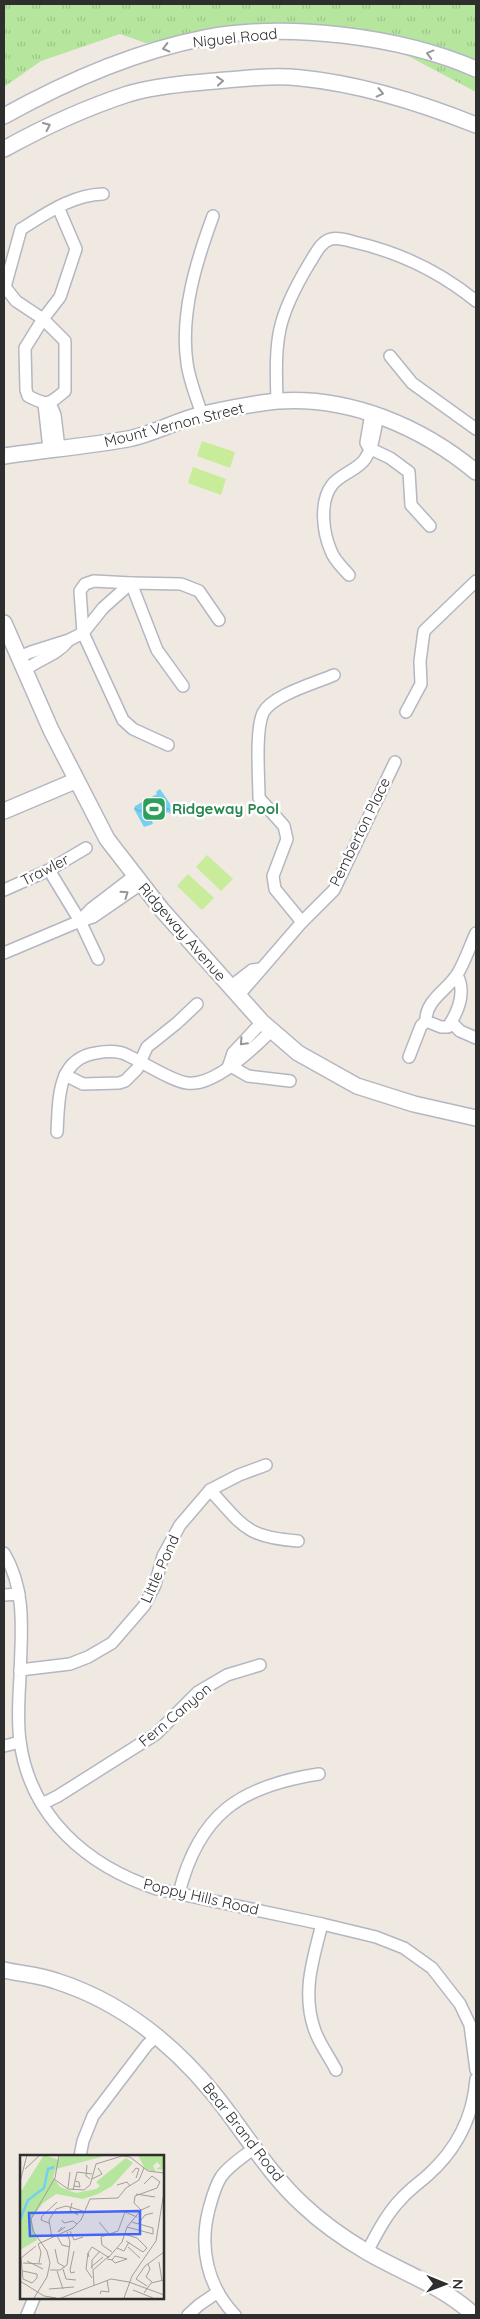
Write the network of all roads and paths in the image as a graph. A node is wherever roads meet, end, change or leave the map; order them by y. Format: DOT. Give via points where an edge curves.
graph roads {
  1 [pos="476,69"];
  2 [pos="4,116"];
  3 [pos="476,125"];
  4 [pos="4,149"];
  5 [pos="103,194"];
  6 [pos="58,207"];
  7 [pos="213,216"];
  8 [pos="476,301"];
  9 [pos="43,319"];
  10 [pos="390,356"];
  11 [pos="277,401"];
  12 [pos="47,404"];
  13 [pos="202,414"];
  14 [pos="374,415"];
  15 [pos="476,429"];
  16 [pos="369,448"];
  17 [pos="54,449"];
  18 [pos="4,456"];
  19 [pos="476,472"];
  20 [pos="430,526"];
  21 [pos="349,575"];
  22 [pos="476,581"];
  23 [pos="131,583"];
  24 [pos="219,620"];
  25 [pos="4,623"];
  26 [pos="83,633"];
  27 [pos="22,664"];
  28 [pos="334,675"];
  29 [pos="183,686"];
  30 [pos="406,712"];
  31 [pos="168,745"];
  32 [pos="395,762"];
  33 [pos="75,781"];
  34 [pos="4,811"];
  35 [pos="86,848"];
  36 [pos="49,870"];
  37 [pos="137,880"];
  38 [pos="4,890"];
  39 [pos="80,921"];
  40 [pos="302,922"];
  41 [pos="476,934"];
  42 [pos="4,953"];
  43 [pos="98,959"];
  44 [pos="457,974"];
  45 [pos="234,991"];
  46 [pos="196,1004"];
  47 [pos="426,1021"];
  48 [pos="451,1022"];
  49 [pos="267,1026"];
  50 [pos="476,1038"];
  51 [pos="408,1057"];
  52 [pos="140,1062"];
  53 [pos="229,1065"];
  54 [pos="65,1075"];
  55 [pos="290,1081"];
  56 [pos="476,1118"];
  57 [pos="56,1132"];
  58 [pos="266,1465"];
  59 [pos="210,1490"];
  60 [pos="298,1541"];
  61 [pos="4,1553"];
  62 [pos="19,1594"];
  63 [pos="4,1595"];
  64 [pos="260,1665"];
  65 [pos="20,1670"];
  66 [pos="20,1742"];
  67 [pos="4,1746"];
  68 [pos="319,1774"];
  69 [pos="42,1804"];
  70 [pos="179,1893"];
  71 [pos="322,1924"];
  72 [pos="4,1970"];
  73 [pos="158,2035"];
  74 [pos="336,2070"];
  75 [pos="476,2070"];
  76 [pos="476,2078"];
  77 [pos="474,2112"];
  78 [pos="253,2149"];
  79 [pos="80,2155"];
  80 [pos="367,2252"];
  81 [pos="218,2292"];
  82 [pos="34,2299"];
  83 [pos="26,2315"];
  84 [pos="188,2315"];
  85 [pos="235,2315"];
  86 [pos="474,2315"];
  1 -- 2 [label="street, Niguel Road, one-way" via="440,56 362,38 261,32 205,38 107,66"];
  4 -- 3 [label="street, one-way" via="45,127 130,94 184,84 260,77 301,78 346,85 409,101"];
  5 -- 6 [label="street" via="85,194"];
  6 -- 9 [label="street" via="76,248 60,297"];
  6 -- 9 [label="street" via="21,229 5,287 16,301"];
  7 -- 13 [label="street" via="198,255 185,335 187,365"];
  8 -- 11 [label="street" via="438,274 410,260 339,238 327,241 319,247 294,289 281,319 276,351"];
  9 -- 12 [label="street" via="25,348 26,390 28,396"];
  9 -- 12 [label="street" via="65,341 65,391"];
  10 -- 15 [label="street" via="412,383"];
  11 -- 13 [label="street, Mount Vernon Street"];
  11 -- 14 [label="street, Mount Vernon Street" via="324,403"];
  12 -- 17 [label="street"];
  13 -- 17 [label="street, Mount Vernon Street" via="135,437"];
  14 -- 16 [label="street" via="366,443"];
  14 -- 19 [label="street, Mount Vernon Street" via="412,429 439,444"];
  16 -- 20 [label="street" via="409,472 411,505"];
  16 -- 21 [label="street" via="365,460 331,486 325,501 324,524 331,552"];
  17 -- 18 [label="street, Mount Vernon Street"];
  22 -- 30 [label="street" via="423,633 421,684"];
  23 -- 24 [label="street" via="180,584 199,591"];
  23 -- 26 [label="street" via="103,608"];
  23 -- 26 [label="street" via="94,581 86,584 80,591"];
  23 -- 29 [label="street" via="157,650"];
  25 -- 27 [label="street, Ridgeway Avenue"];
  26 -- 27 [label="street" via="31,652"];
  26 -- 31 [label="street" via="123,720"];
  27 -- 33 [label="street, Ridgeway Avenue"];
  28 -- 40 [label="street" via="279,698 264,713 258,743 259,798 284,826 287,839 273,876 275,889"];
  32 -- 40 [label="street, Pemberton Place" via="334,890"];
  33 -- 34 [label="street"];
  33 -- 37 [label="street, Ridgeway Avenue" via="107,840"];
  35 -- 36 [label="street, Trawler"];
  36 -- 38 [label="street, Trawler"];
  36 -- 39 [label="street"];
  37 -- 39 [label="street" via="90,909"];
  37 -- 45 [label="street, Ridgeway Avenue"];
  39 -- 42 [label="street"];
  39 -- 43 [label="street"];
  40 -- 45 [label="street, Pemberton Place" via="260,969 252,970"];
  41 -- 44 [label="street"];
  44 -- 47 [label="street" via="434,1000"];
  44 -- 48 [label="street" via="461,997"];
  45 -- 49 [label="street, Ridgeway Avenue"];
  46 -- 52 [label="street" via="147,1047"];
  47 -- 48 [label="street" via="442,1027 448,1027"];
  47 -- 51 [label="street"];
  48 -- 50 [label="street" via="460,1031"];
  49 -- 53 [label="street" via="233,1053"];
  49 -- 56 [label="street, Ridgeway Avenue" via="298,1054 357,1086 404,1102"];
  52 -- 53 [label="street" via="187,1083 214,1078"];
  52 -- 54 [label="street" via="121,1052 92,1053 76,1059"];
  52 -- 54 [label="street" via="131,1077 119,1084 83,1084"];
  53 -- 55 [label="street" via="248,1076"];
  54 -- 57 [label="street"];
  58 -- 59 [label="street, Little Pond"];
  59 -- 60 [label="street" via="241,1524 255,1534"];
  59 -- 65 [label="street, Little Pond" via="180,1525 163,1556 155,1585 144,1606 112,1643 70,1664"];
  61 -- 62 [label="street, Poppy Hills Road"];
  62 -- 63 [label="street"];
  62 -- 65 [label="street, Poppy Hills Road" via="22,1629"];
  64 -- 69 [label="street, Fern Canyon" via="227,1675 198,1692 149,1738"];
  65 -- 66 [label="street, Poppy Hills Road"];
  66 -- 67 [label="street"];
  66 -- 69 [label="street, Poppy Hills Road" via="29,1775"];
  68 -- 70 [label="street" via="292,1778 258,1789 236,1800 217,1816 204,1834"];
  69 -- 70 [label="street, Poppy Hills Road" via="75,1844 103,1866 138,1883"];
  70 -- 71 [label="street, Poppy Hills Road"];
  71 -- 74 [label="street" via="309,1976 308,2000 314,2028"];
  71 -- 75 [label="street, Poppy Hills Road" via="391,1942 432,1968 460,2004 470,2025"];
  72 -- 73 [label="street, Bear Brand Road" via="76,1988 126,2013"];
  73 -- 78 [label="street, Bear Brand Road" via="214,2094"];
  73 -- 79 [label="street" via="93,2116"];
  76 -- 77 [label="street"];
  77 -- 80 [label="street" via="448,2153 402,2198"];
  78 -- 80 [label="street, Bear Brand Road" via="303,2205"];
  78 -- 81 [label="street" via="222,2176 208,2215 204,2256"];
  80 -- 86 [label="street, Bear Brand Road" via="434,2286"];
  81 -- 84 [label="street"];
  81 -- 85 [label="street"];
  82 -- 83 [label="street"];
}
